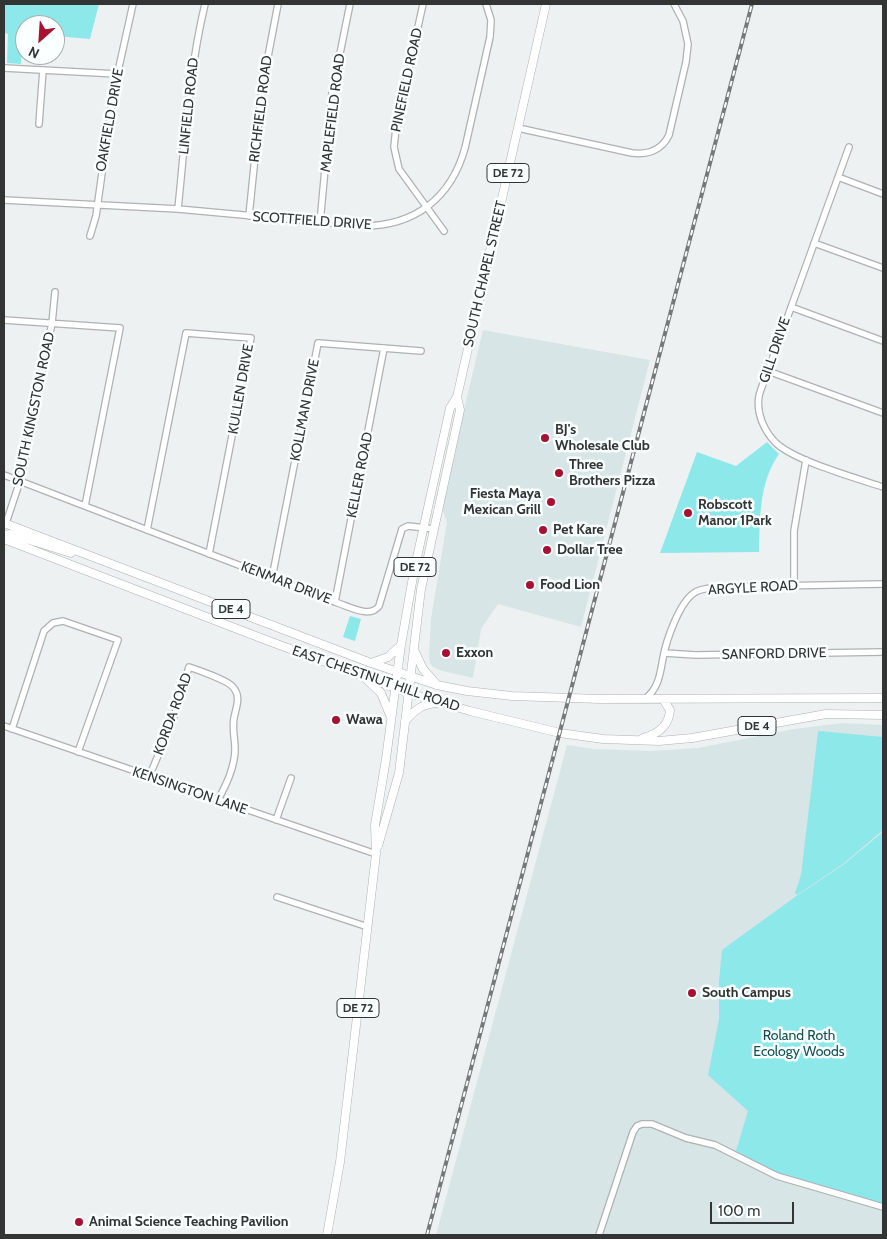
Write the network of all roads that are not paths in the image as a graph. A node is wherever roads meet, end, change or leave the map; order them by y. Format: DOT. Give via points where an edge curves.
graph roads {
  1 [pos="133,4"];
  2 [pos="205,4"];
  3 [pos="278,4"];
  4 [pos="350,4"];
  5 [pos="423,4"];
  6 [pos="486,4"];
  7 [pos="546,4"];
  8 [pos="674,4"];
  9 [pos="4,68"];
  10 [pos="43,70"];
  11 [pos="117,74"];
  12 [pos="39,124"];
  13 [pos="518,128"];
  14 [pos="849,147"];
  15 [pos="838,177"];
  16 [pos="883,194"];
  17 [pos="4,200"];
  18 [pos="96,205"];
  19 [pos="426,208"];
  20 [pos="178,210"];
  21 [pos="249,216"];
  22 [pos="320,223"];
  23 [pos="444,231"];
  24 [pos="90,236"];
  25 [pos="814,242"];
  26 [pos="883,268"];
  27 [pos="55,292"];
  28 [pos="791,307"];
  29 [pos="4,320"];
  30 [pos="52,323"];
  31 [pos="883,341"];
  32 [pos="384,348"];
  33 [pos="421,351"];
  34 [pos="768,371"];
  35 [pos="457,397"];
  36 [pos="883,413"];
  37 [pos="806,460"];
  38 [pos="4,475"];
  39 [pos="20,481"];
  40 [pos="883,487"];
  41 [pos="85,506"];
  42 [pos="4,524"];
  43 [pos="423,528"];
  44 [pos="434,529"];
  45 [pos="147,530"];
  46 [pos="4,536"];
  47 [pos="4,539"];
  48 [pos="209,554"];
  49 [pos="90,556"];
  50 [pos="272,578"];
  51 [pos="883,584"];
  52 [pos="794,585"];
  53 [pos="335,602"];
  54 [pos="401,645"];
  55 [pos="414,650"];
  56 [pos="883,652"];
  57 [pos="664,653"];
  58 [pos="371,663"];
  59 [pos="397,672"];
  60 [pos="362,675"];
  61 [pos="411,677"];
  62 [pos="437,685"];
  63 [pos="658,685"];
  64 [pos="395,688"];
  65 [pos="409,693"];
  66 [pos="883,698"];
  67 [pos="646,699"];
  68 [pos="663,699"];
  69 [pos="440,702"];
  70 [pos="883,715"];
  71 [pos="391,718"];
  72 [pos="406,721"];
  73 [pos="4,726"];
  74 [pos="12,729"];
  75 [pos="632,741"];
  76 [pos="78,752"];
  77 [pos="149,777"];
  78 [pos="291,778"];
  79 [pos="218,800"];
  80 [pos="276,820"];
  81 [pos="376,854"];
  82 [pos="277,898"];
  83 [pos="368,928"];
  84 [pos="883,1207"];
  85 [pos="327,1235"];
  86 [pos="599,1235"];
  1 -- 11 [label="street, OAKFIELD DRIVE"];
  2 -- 20 [label="street, LINFIELD ROAD" via="196,44"];
  3 -- 21 [label="street, RICHFIELD ROAD" via="262,88"];
  4 -- 22 [label="street, MAPLEFIELD ROAD" via="332,93"];
  5 -- 19 [label="street, PINEFIELD ROAD" via="394,141 399,169"];
  6 -- 19 [label="street, SCOTTFIELD DRIVE" via="490,37 463,156 449,185"];
  7 -- 13 [label="main road, SOUTH CHAPEL STREET / DE 72"];
  8 -- 13 [label="street" via="686,30 688,52 669,135 658,148 646,154 632,153"];
  9 -- 10 [label="street"];
  10 -- 11 [label="street"];
  10 -- 12 [label="street"];
  11 -- 18 [label="street, OAKFIELD DRIVE"];
  13 -- 35 [label="main road, SOUTH CHAPEL STREET / DE 72"];
  14 -- 15 [label="street, GILL DRIVE"];
  15 -- 16 [label="street"];
  15 -- 25 [label="street, GILL DRIVE"];
  17 -- 18 [label="street, SCOTTFIELD DRIVE"];
  18 -- 20 [label="street, SCOTTFIELD DRIVE"];
  18 -- 24 [label="street, OAKFIELD DRIVE"];
  19 -- 22 [label="street, SCOTTFIELD DRIVE" via="407,219 382,226"];
  19 -- 23 [label="street, PINEFIELD ROAD"];
  20 -- 21 [label="street, SCOTTFIELD DRIVE"];
  21 -- 22 [label="street, SCOTTFIELD DRIVE"];
  25 -- 26 [label="street"];
  25 -- 28 [label="street, GILL DRIVE"];
  27 -- 30 [label="street, SOUTH KINGSTON ROAD"];
  28 -- 31 [label="street"];
  28 -- 34 [label="street, GILL DRIVE"];
  29 -- 30 [label="street"];
  30 -- 39 [label="street, SOUTH KINGSTON ROAD"];
  30 -- 41 [label="street" via="120,328"];
  32 -- 33 [label="street, KOLLMAN DRIVE"];
  32 -- 50 [label="street, KOLLMAN DRIVE" via="318,343"];
  32 -- 53 [label="street, KELLER ROAD"];
  34 -- 36 [label="street"];
  34 -- 37 [label="street, GILL DRIVE" via="759,397 761,421 784,449"];
  35 -- 43 [label="main road, SOUTH CHAPEL STREET / DE 72" via="450,408"];
  35 -- 44 [label="main road, SOUTH CHAPEL STREET / DE 72" via="460,410"];
  37 -- 40 [label="street, GILL DRIVE"];
  37 -- 52 [label="street" via="794,531"];
  38 -- 39 [label="street, KENMAR DRIVE"];
  39 -- 41 [label="street, KENMAR DRIVE"];
  39 -- 42 [label="street, SOUTH KINGSTON ROAD"];
  41 -- 45 [label="street, KENMAR DRIVE"];
  42 -- 49 [label="main road, EAST CHESTNUT HILL ROAD / DE 4"];
  43 -- 44 [label="street, KENMAR DRIVE"];
  43 -- 53 [label="street, KENMAR DRIVE" via="408,526 402,529 376,611 365,612"];
  43 -- 54 [label="main road, SOUTH CHAPEL STREET / DE 72"];
  44 -- 55 [label="main road, SOUTH CHAPEL STREET / DE 72" via="421,589"];
  45 -- 48 [label="street, KENMAR DRIVE"];
  45 -- 48 [label="street, KULLEN DRIVE" via="186,333 252,338"];
  46 -- 49 [label="main road" via="10,534"];
  47 -- 60 [label="main road, EAST CHESTNUT HILL ROAD / DE 4"];
  48 -- 50 [label="street, KENMAR DRIVE"];
  49 -- 58 [label="main road, EAST CHESTNUT HILL ROAD / DE 4"];
  50 -- 53 [label="street, KENMAR DRIVE"];
  51 -- 52 [label="street, ARGYLE ROAD"];
  52 -- 57 [label="street, ARGYLE ROAD" via="720,586 695,592 680,608"];
  54 -- 58 [label="main road" via="388,657"];
  54 -- 59 [label="main road, SOUTH CHAPEL STREET / DE 72"];
  55 -- 61 [label="main road, SOUTH CHAPEL STREET / DE 72"];
  55 -- 62 [label="main road" via="423,669"];
  56 -- 57 [label="street, SANFORD DRIVE"];
  57 -- 63 [label="street, ARGYLE ROAD"];
  58 -- 59 [label="main road, EAST CHESTNUT HILL ROAD / DE 4"];
  59 -- 61 [label="main road, EAST CHESTNUT HILL ROAD / DE 4"];
  59 -- 64 [label="main road, SOUTH CHAPEL STREET / DE 72"];
  60 -- 64 [label="main road, EAST CHESTNUT HILL ROAD / DE 4"];
  60 -- 71 [label="main road" via="381,693"];
  61 -- 62 [label="main road, EAST CHESTNUT HILL ROAD / DE 4"];
  61 -- 65 [label="main road, SOUTH CHAPEL STREET / DE 72"];
  62 -- 67 [label="main road, EAST CHESTNUT HILL ROAD / DE 4" via="512,696"];
  63 -- 67 [label="street, ARGYLE ROAD"];
  63 -- 68 [label="street"];
  64 -- 65 [label="main road, EAST CHESTNUT HILL ROAD / DE 4"];
  64 -- 71 [label="main road, SOUTH CHAPEL STREET / DE 72"];
  65 -- 69 [label="main road, EAST CHESTNUT HILL ROAD / DE 4"];
  65 -- 72 [label="main road, SOUTH CHAPEL STREET / DE 72"];
  66 -- 68 [label="main road, EAST CHESTNUT HILL ROAD / DE 4"];
  67 -- 68 [label="main road, EAST CHESTNUT HILL ROAD / DE 4"];
  68 -- 75 [label="main road" via="670,710 667,723 653,735"];
  69 -- 72 [label="main road" via="418,708"];
  69 -- 75 [label="main road, EAST CHESTNUT HILL ROAD / DE 4" via="560,733"];
  70 -- 75 [label="main road, EAST CHESTNUT HILL ROAD / DE 4" via="826,714 692,738"];
  71 -- 81 [label="main road, SOUTH CHAPEL STREET / DE 72" via="375,825"];
  72 -- 81 [label="main road, SOUTH CHAPEL STREET / DE 72" via="400,773"];
  73 -- 74 [label="street, KENSINGTON LANE"];
  74 -- 76 [label="street, KENSINGTON LANE"];
  74 -- 76 [label="street" via="48,626 63,621 118,640"];
  76 -- 77 [label="street, KENSINGTON LANE"];
  77 -- 79 [label="street, KENSINGTON LANE"];
  77 -- 79 [label="street, KORDA ROAD" via="173,720 189,667 231,685 237,695 238,708 233,729 235,755"];
  78 -- 80 [label="street"];
  79 -- 80 [label="street, KENSINGTON LANE"];
  80 -- 81 [label="street, KENSINGTON LANE"];
  81 -- 83 [label="main road, SOUTH CHAPEL STREET / DE 72"];
  82 -- 83 [label="street"];
  83 -- 85 [label="main road, SOUTH CHAPEL STREET / DE 72" via="340,1162"];
  84 -- 86 [label="street" via="777,1176 716,1145 686,1138 652,1124 642,1124 633,1132"];
}
